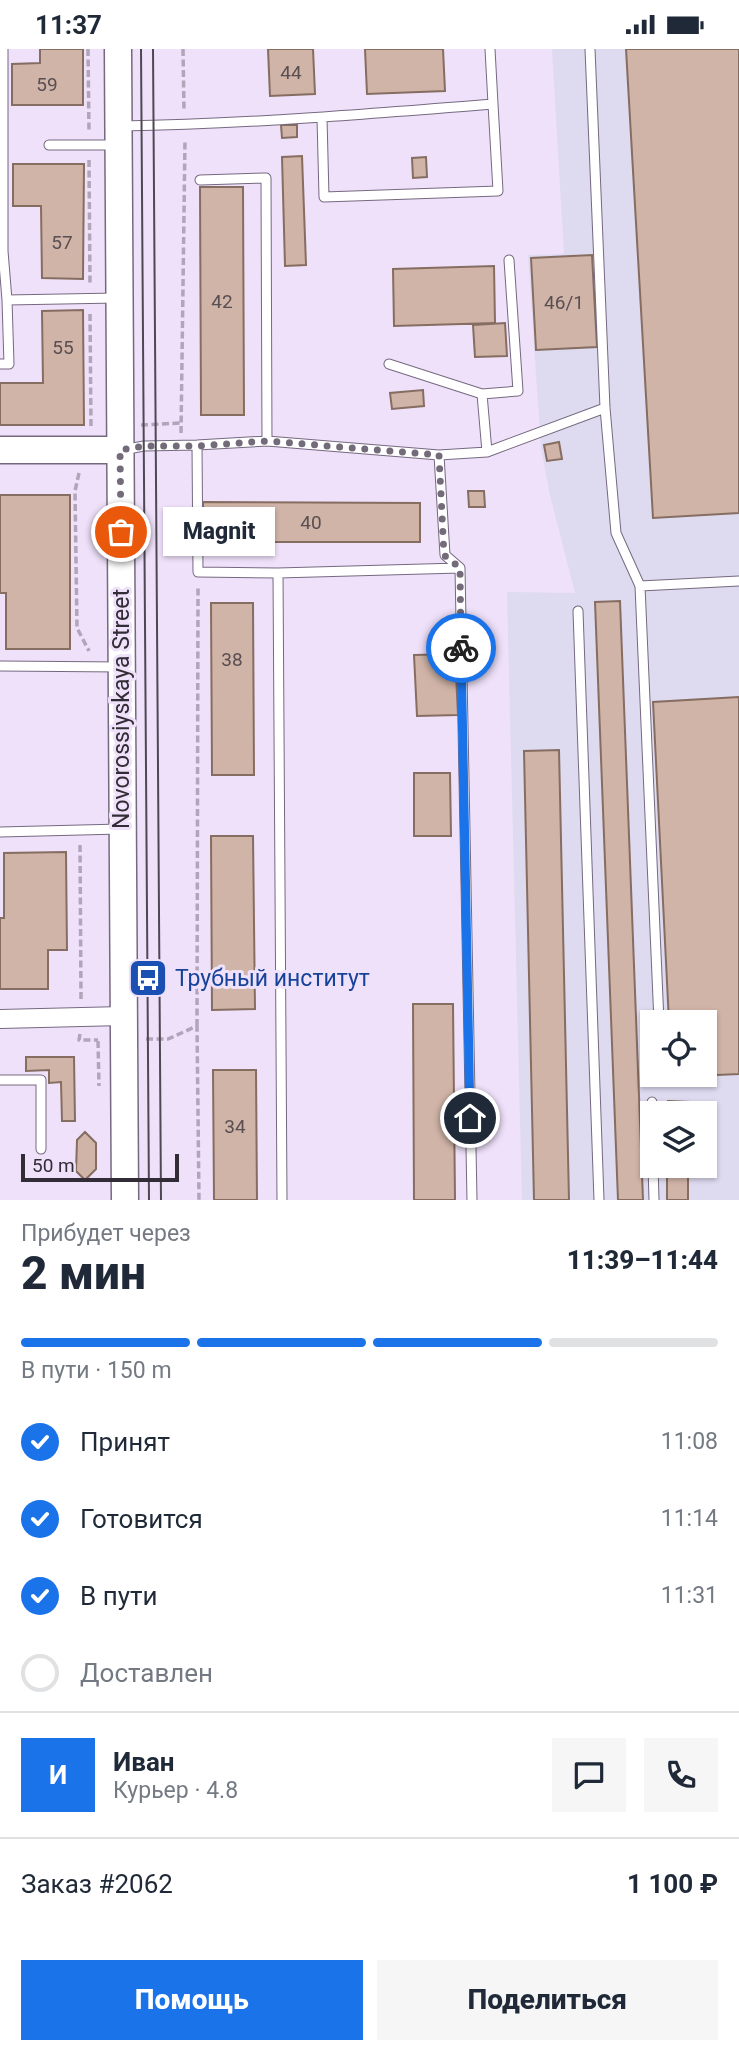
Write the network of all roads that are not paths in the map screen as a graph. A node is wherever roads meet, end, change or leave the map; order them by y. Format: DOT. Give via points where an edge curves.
graph roads {
  1 [pos="3,49"];
  2 [pos="118,49"];
  3 [pos="490,49"];
  4 [pos="590,49"];
  5 [pos="494,104"];
  6 [pos="322,118"];
  7 [pos="118,135"];
  8 [pos="49,145"];
  9 [pos="200,180"];
  10 [pos="1,251"];
  11 [pos="509,260"];
  12 [pos="119,298"];
  13 [pos="7,300"];
  14 [pos="0,364"];
  15 [pos="389,364"];
  16 [pos="482,394"];
  17 [pos="605,408"];
  18 [pos="267,441"];
  19 [pos="197,446"];
  20 [pos="0,450"];
  21 [pos="120,450"];
  22 [pos="486,452"];
  23 [pos="439,455"];
  24 [pos="460,568"];
  25 [pos="278,573"];
  26 [pos="739,581"];
  27 [pos="639,586"];
  28 [pos="578,611"];
  29 [pos="0,666"];
  30 [pos="109,668"];
  31 [pos="122,829"];
  32 [pos="0,832"];
  33 [pos="658,1010"];
  34 [pos="123,1016"];
  35 [pos="0,1019"];
  36 [pos="0,1080"];
  37 [pos="41,1149"];
  38 [pos="653,1178"];
  39 [pos="125,1200"];
  40 [pos="282,1200"];
  41 [pos="472,1200"];
  42 [pos="599,1200"];
  43 [pos="654,1200"];
  1 -- 10 [label="lane"];
  2 -- 7 [label="main road, Novorossiyskaya Street"];
  3 -- 5 [label="lane"];
  4 -- 17 [label="lane"];
  5 -- 6 [label="lane"];
  5 -- 6 [label="lane" via="498,191 324,197"];
  6 -- 7 [label="lane" via="185,125"];
  7 -- 8 [label="lane" via="89,145"];
  7 -- 12 [label="main road, Novorossiyskaya Street"];
  9 -- 18 [label="lane" via="266,178"];
  10 -- 13 [label="lane"];
  11 -- 16 [label="lane" via="518,391"];
  12 -- 13 [label="lane"];
  12 -- 21 [label="main road, Novorossiyskaya Street"];
  13 -- 14 [label="lane" via="9,364"];
  15 -- 16 [label="lane"];
  16 -- 22 [label="lane"];
  17 -- 22 [label="lane"];
  17 -- 27 [label="lane" via="616,533"];
  18 -- 19 [label="lane"];
  18 -- 23 [label="lane"];
  19 -- 21 [label="lane"];
  19 -- 25 [label="lane" via="198,572"];
  20 -- 21 [label="main road"];
  21 -- 30 [label="main road, Novorossiyskaya Street"];
  22 -- 23 [label="lane"];
  23 -- 24 [label="lane" via="444,555"];
  24 -- 25 [label="lane"];
  24 -- 41 [label="lane"];
  25 -- 40 [label="lane"];
  26 -- 27 [label="lane"];
  27 -- 33 [label="lane"];
  28 -- 42 [label="lane"];
  29 -- 30 [label="lane"];
  30 -- 31 [label="main road, Novorossiyskaya Street"];
  31 -- 32 [label="lane"];
  31 -- 34 [label="main road, Novorossiyskaya Street"];
  34 -- 35 [label="street"];
  34 -- 39 [label="main road, Novorossiyskaya Street"];
  36 -- 37 [label="lane" via="41,1080"];
  38 -- 43 [label="lane"];
}
